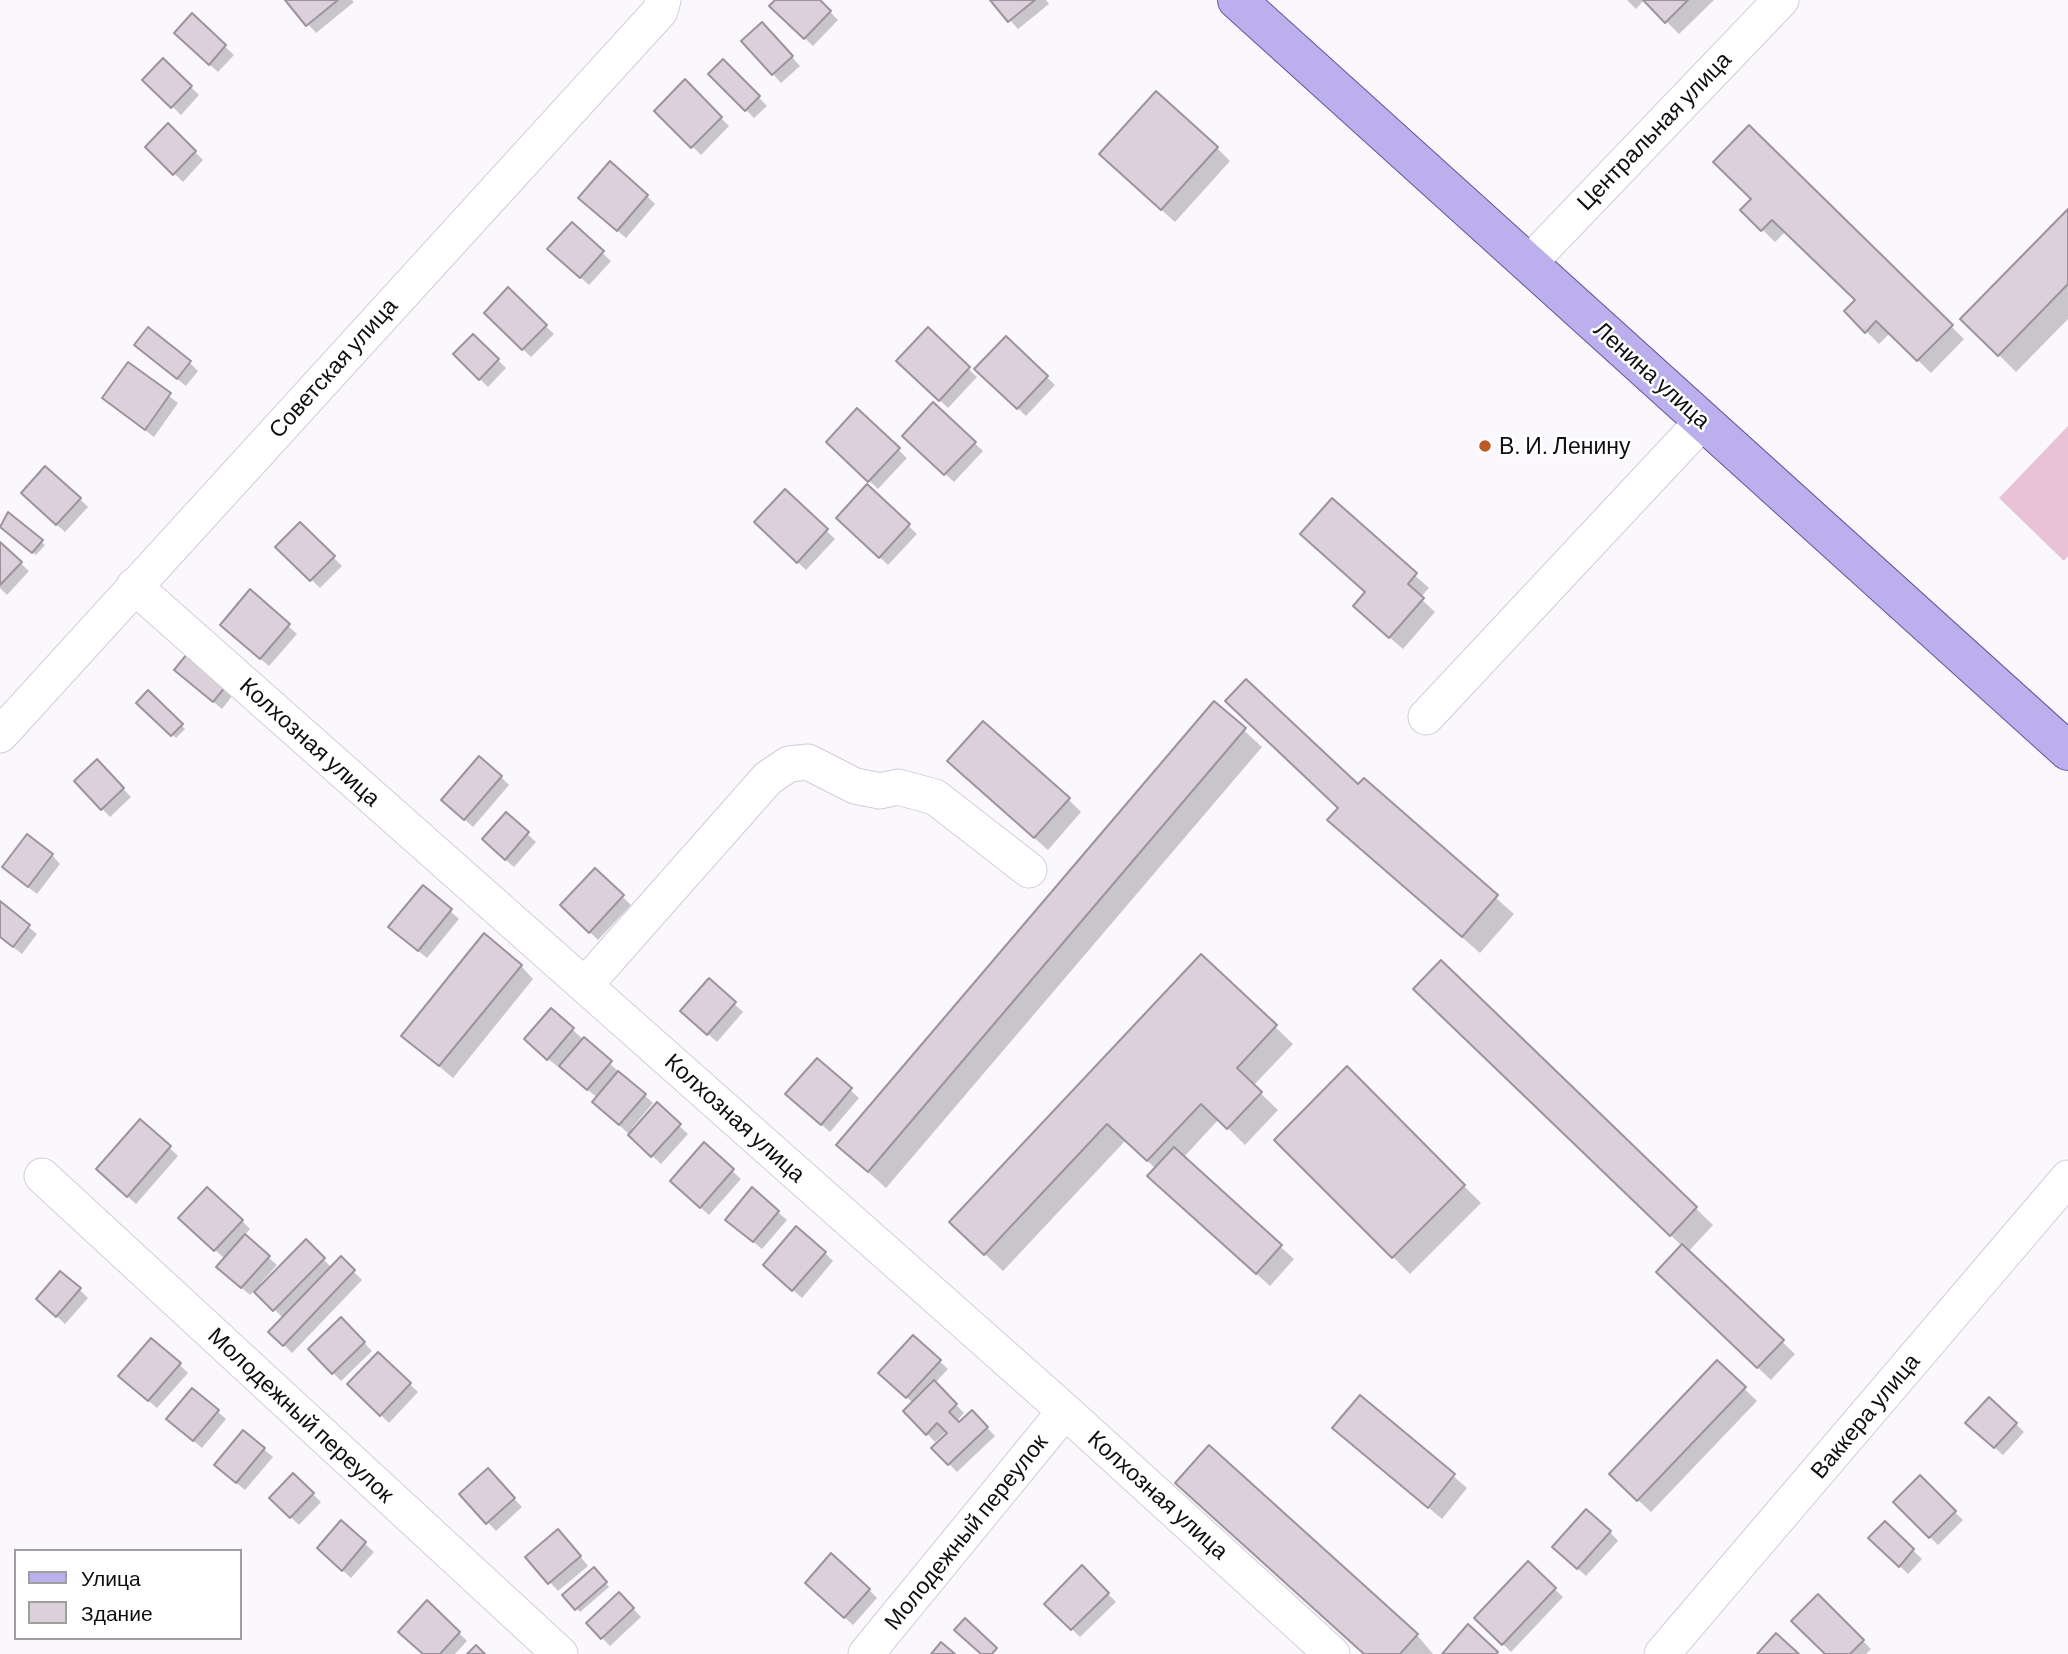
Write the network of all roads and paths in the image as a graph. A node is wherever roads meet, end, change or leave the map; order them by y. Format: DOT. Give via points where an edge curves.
graph roads {
  1 [pos="663,0"];
  2 [pos="1237,0"];
  3 [pos="1781,0"];
  4 [pos="1529,263"];
  5 [pos="1703,421"];
  6 [pos="134,586"];
  7 [pos="1426,717"];
  8 [pos="0,735"];
  9 [pos="2068,751"];
  10 [pos="1029,870"];
  11 [pos="585,985"];
  12 [pos="42,1176"];
  13 [pos="2068,1178"];
  14 [pos="1065,1410"];
  15 [pos="560,1654"];
  16 [pos="866,1654"];
  17 [pos="1332,1654"];
  18 [pos="1662,1654"];
  1 -- 6 [label="street, Советская улица" via="660,11"];
  2 -- 4 [label="main road, Ленина улица"];
  3 -- 4 [label="street, Центральная улица"];
  4 -- 5 [label="main road, Ленина улица"];
  5 -- 7 [label="street"];
  5 -- 9 [label="main road, Ленина улица"];
  6 -- 8 [label="street, Советская улица"];
  6 -- 11 [label="street, Колхозная улица"];
  10 -- 11 [label="street" via="935,797 898,787 880,791 855,786 808,762 789,764 768,778"];
  11 -- 14 [label="street, Колхозная улица"];
  12 -- 15 [label="street, Молодежный переулок"];
  13 -- 18 [label="street, Ваккера улица"];
  14 -- 16 [label="street, Молодежный переулок"];
  14 -- 17 [label="street, Колхозная улица"];
}
